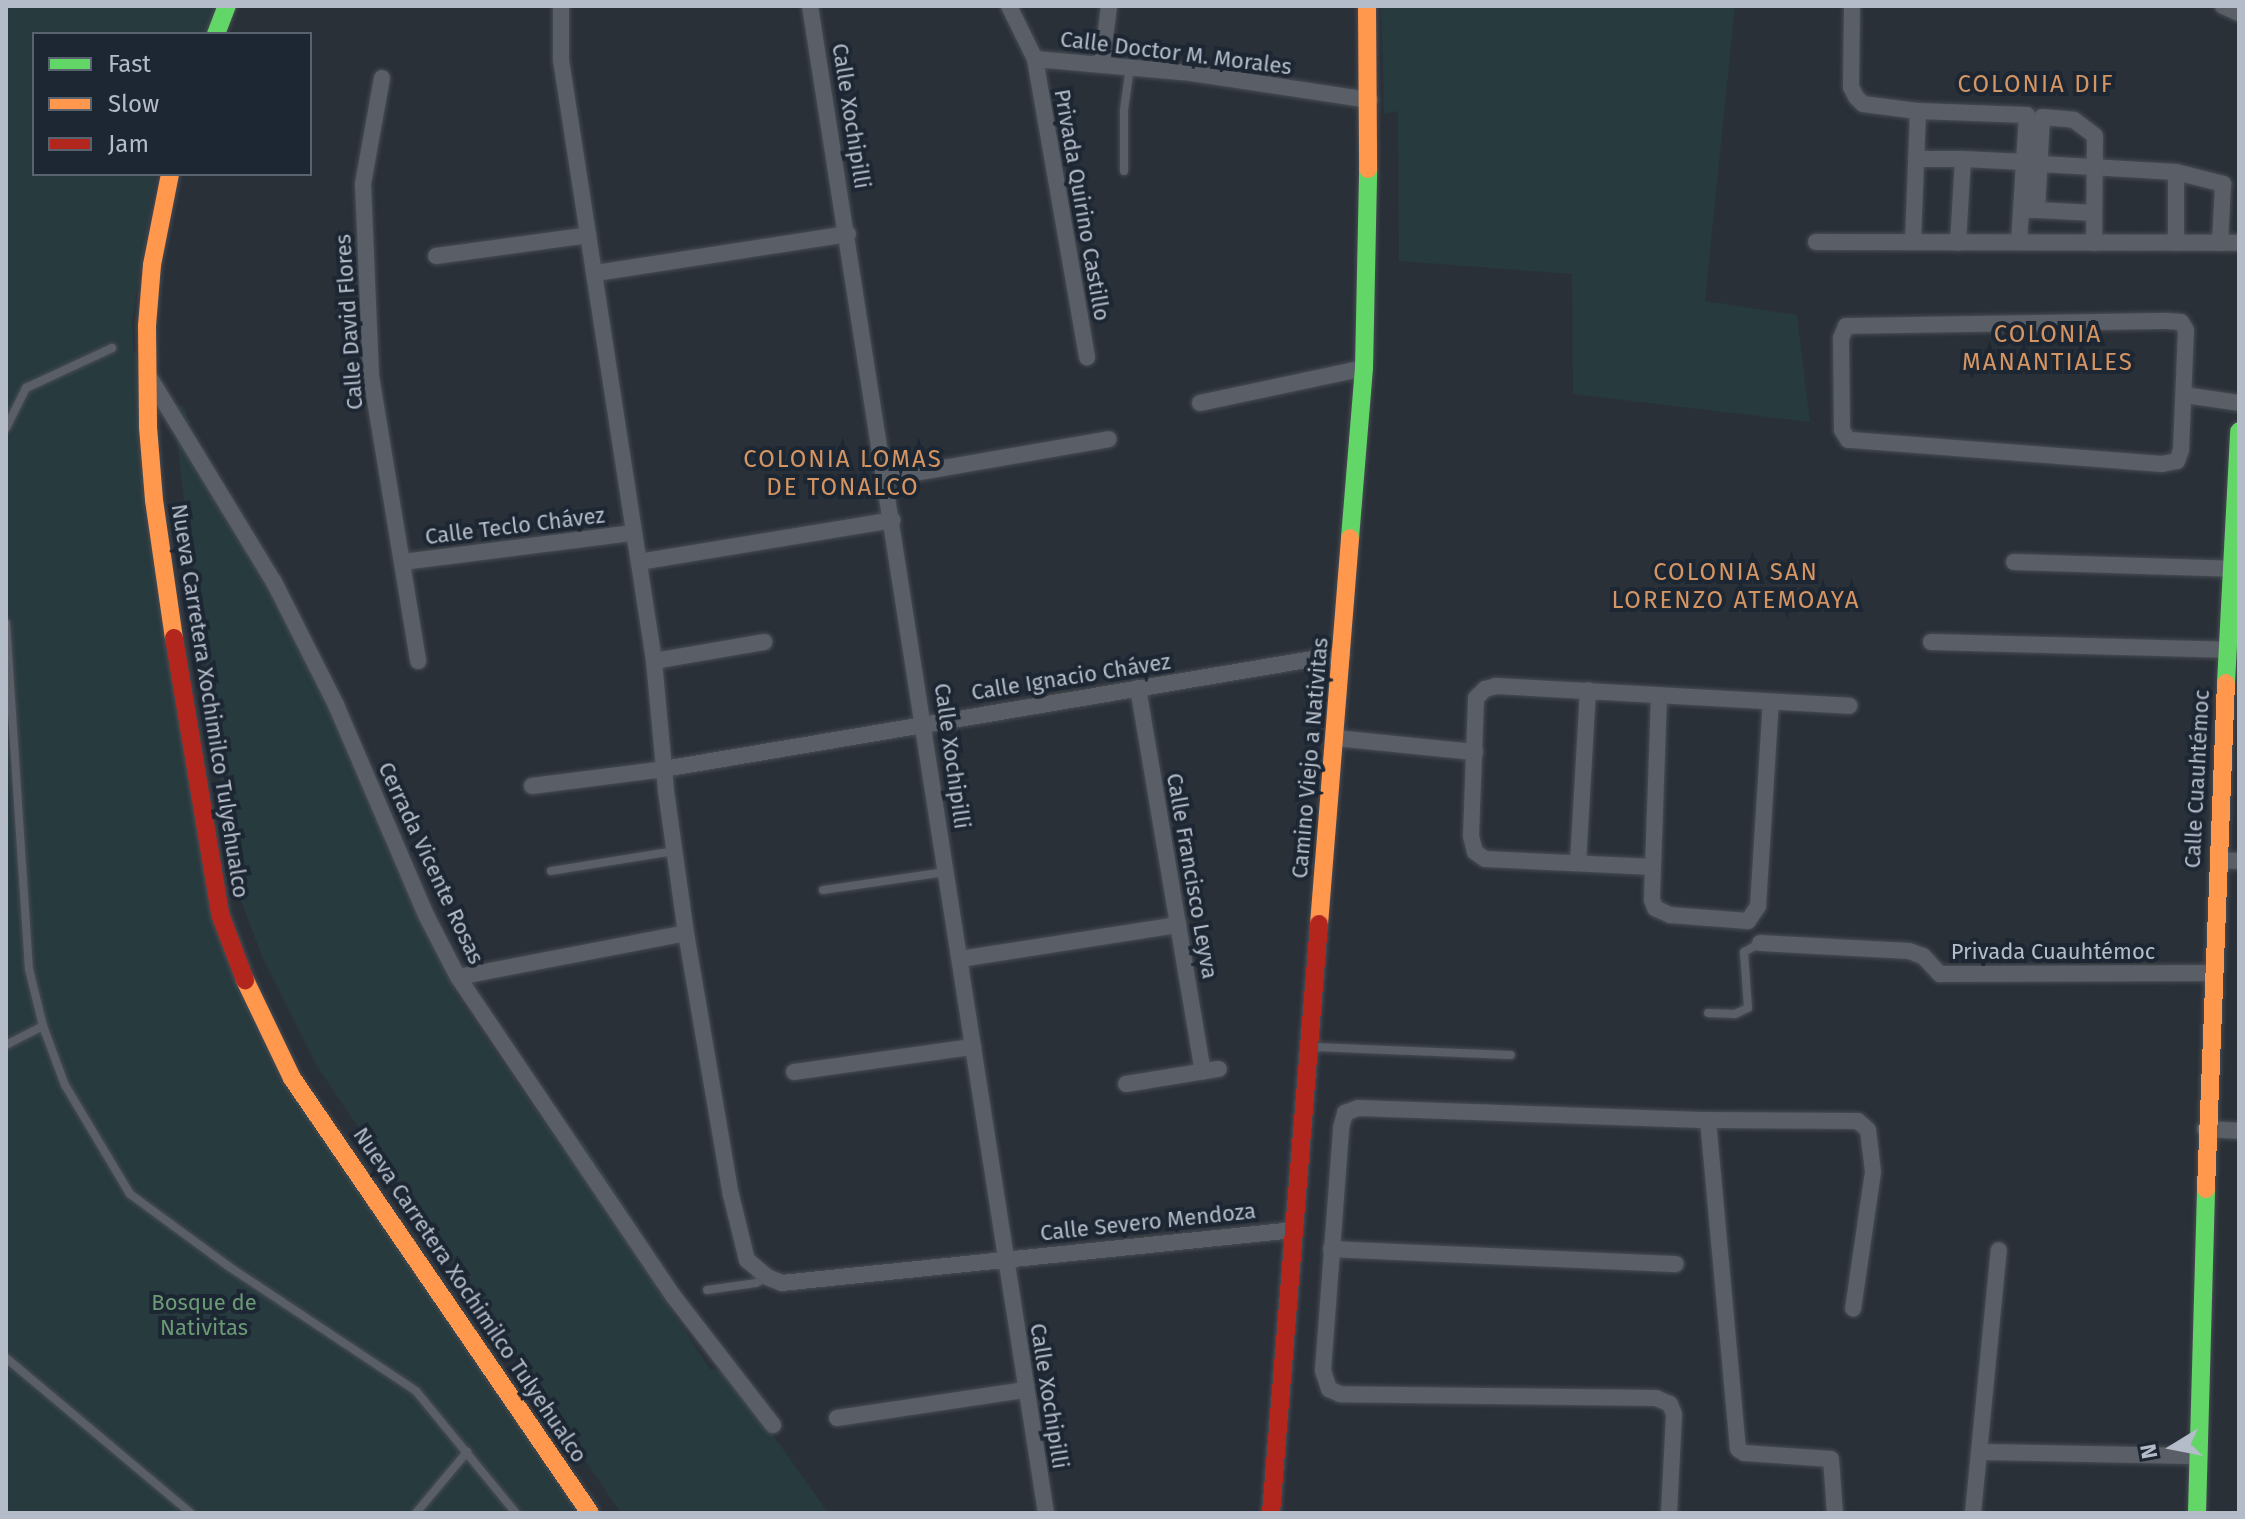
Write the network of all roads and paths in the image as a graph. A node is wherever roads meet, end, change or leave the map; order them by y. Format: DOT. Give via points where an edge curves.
graph roads {
  1 [pos="227,6"];
  2 [pos="561,6"];
  3 [pos="810,6"];
  4 [pos="1009,6"];
  5 [pos="1109,6"];
  6 [pos="1367,6"];
  7 [pos="1852,6"];
  8 [pos="2223,6"];
  9 [pos="2239,13"];
  10 [pos="217,32"];
  11 [pos="1035,59"];
  12 [pos="1102,63"];
  13 [pos="1130,67"];
  14 [pos="382,78"];
  15 [pos="1370,100"];
  16 [pos="1918,111"];
  17 [pos="1916,159"];
  18 [pos="1963,159"];
  19 [pos="2032,163"];
  20 [pos="2096,166"];
  21 [pos="1124,171"];
  22 [pos="2176,172"];
  23 [pos="170,176"];
  24 [pos="2029,210"];
  25 [pos="2094,213"];
  26 [pos="848,234"];
  27 [pos="589,235"];
  28 [pos="1816,242"];
  29 [pos="1913,242"];
  30 [pos="2019,242"];
  31 [pos="1958,243"];
  32 [pos="2094,243"];
  33 [pos="2176,243"];
  34 [pos="2220,243"];
  35 [pos="2239,243"];
  36 [pos="436,256"];
  37 [pos="596,273"];
  38 [pos="112,348"];
  39 [pos="1087,358"];
  40 [pos="1364,368"];
  41 [pos="146,373"];
  42 [pos="2185,395"];
  43 [pos="1200,403"];
  44 [pos="2239,403"];
  45 [pos="6,428"];
  46 [pos="2239,431"];
  47 [pos="1109,439"];
  48 [pos="886,478"];
  49 [pos="893,520"];
  50 [pos="633,533"];
  51 [pos="403,562"];
  52 [pos="639,562"];
  53 [pos="2014,562"];
  54 [pos="2232,569"];
  55 [pos="2234,600"];
  56 [pos="6,623"];
  57 [pos="764,642"];
  58 [pos="1931,642"];
  59 [pos="2228,650"];
  60 [pos="1342,654"];
  61 [pos="418,661"];
  62 [pos="654,661"];
  63 [pos="1138,688"];
  64 [pos="1588,690"];
  65 [pos="1659,696"];
  66 [pos="1771,702"];
  67 [pos="1849,706"];
  68 [pos="925,723"];
  69 [pos="1336,738"];
  70 [pos="1475,752"];
  71 [pos="664,769"];
  72 [pos="532,786"];
  73 [pos="674,851"];
  74 [pos="2218,860"];
  75 [pos="2239,861"];
  76 [pos="1578,863"];
  77 [pos="1653,867"];
  78 [pos="551,871"];
  79 [pos="947,872"];
  80 [pos="823,890"];
  81 [pos="1178,925"];
  82 [pos="686,933"];
  83 [pos="1760,943"];
  84 [pos="960,959"];
  85 [pos="2212,973"];
  86 [pos="458,977"];
  87 [pos="1708,1013"];
  88 [pos="43,1026"];
  89 [pos="6,1045"];
  90 [pos="973,1047"];
  91 [pos="1309,1047"];
  92 [pos="1511,1055"];
  93 [pos="794,1072"];
  94 [pos="1126,1084"];
  95 [pos="1708,1120"];
  96 [pos="2205,1129"];
  97 [pos="2239,1131"];
  98 [pos="1294,1230"];
  99 [pos="1331,1249"];
  100 [pos="1999,1250"];
  101 [pos="1006,1258"];
  102 [pos="1676,1264"];
  103 [pos="767,1277"];
  104 [pos="707,1290"];
  105 [pos="1853,1309"];
  106 [pos="6,1358"];
  107 [pos="1024,1390"];
  108 [pos="837,1418"];
  109 [pos="773,1425"];
  110 [pos="467,1452"];
  111 [pos="1979,1452"];
  112 [pos="2197,1456"];
  113 [pos="191,1513"];
  114 [pos="416,1513"];
  115 [pos="516,1513"];
  116 [pos="590,1513"];
  117 [pos="1046,1513"];
  118 [pos="1271,1513"];
  119 [pos="1669,1513"];
  120 [pos="1835,1513"];
  121 [pos="1973,1513"];
  122 [pos="2197,1513"];
  1 -- 10 [label="street"];
  2 -- 27 [label="street" via="561,60"];
  3 -- 26 [label="street, Calle Xochipilli"];
  4 -- 11 [label="street, Calle Doctor M. Morales"];
  5 -- 12 [label="street"];
  6 -- 15 [label="street, Camino Viejo a Nativitas"];
  7 -- 16 [label="street" via="1851,87 1856,97 1863,104"];
  8 -- 9 [label="street"];
  11 -- 12 [label="street, Calle Doctor M. Morales"];
  11 -- 39 [label="street, Privada Quirino Castillo"];
  12 -- 13 [label="street, Calle Doctor M. Morales"];
  13 -- 15 [label="street, Calle Doctor M. Morales"];
  13 -- 21 [label="lane"];
  14 -- 51 [label="street, Calle David Flores" via="363,184 366,288 371,376"];
  15 -- 40 [label="street, Camino Viejo a Nativitas"];
  16 -- 17 [label="street"];
  16 -- 19 [label="street" via="2027,115"];
  17 -- 18 [label="street"];
  17 -- 29 [label="street"];
  18 -- 19 [label="street"];
  18 -- 31 [label="street"];
  19 -- 20 [label="street"];
  19 -- 20 [label="street" via="2042,117 2074,120 2095,136"];
  19 -- 24 [label="street"];
  20 -- 22 [label="street"];
  20 -- 25 [label="street"];
  22 -- 33 [label="street"];
  22 -- 34 [label="street" via="2223,184"];
  23 -- 41 [label="street, Nueva Carretera Xochimilco Tulyehualco" via="152,265"];
  24 -- 25 [label="street"];
  24 -- 30 [label="street"];
  25 -- 32 [label="street"];
  26 -- 37 [label="street"];
  26 -- 48 [label="street, Calle Xochipilli"];
  27 -- 36 [label="street"];
  27 -- 37 [label="street"];
  28 -- 29 [label="street"];
  29 -- 31 [label="street"];
  30 -- 31 [label="street"];
  30 -- 32 [label="street"];
  32 -- 33 [label="street"];
  33 -- 34 [label="street"];
  34 -- 35 [label="street"];
  37 -- 50 [label="street"];
  38 -- 45 [label="lane" via="26,388"];
  40 -- 43 [label="street"];
  40 -- 60 [label="street, Camino Viejo a Nativitas"];
  41 -- 86 [label="street, Cerrada Vicente Rosas" via="274,582 336,705"];
  41 -- 116 [label="street, Nueva Carretera Xochimilco Tulyehualco" via="154,500 183,702 209,864 236,962 292,1078"];
  42 -- 42 [label="street" via="2186,330 2181,322 1857,325 1846,326 1841,338 1842,430 1848,440 2162,464 2177,461 2181,450"];
  42 -- 44 [label="street"];
  46 -- 54 [label="street, Calle Cuauhtémoc"];
  47 -- 48 [label="street"];
  48 -- 49 [label="street, Calle Xochipilli"];
  49 -- 52 [label="street"];
  49 -- 68 [label="street, Calle Xochipilli"];
  50 -- 51 [label="street, Calle Teclo Chávez"];
  50 -- 52 [label="street"];
  51 -- 61 [label="street, Calle David Flores"];
  52 -- 62 [label="street"];
  53 -- 54 [label="street"];
  54 -- 55 [label="street, Calle Cuauhtémoc"];
  55 -- 59 [label="street, Calle Cuauhtémoc"];
  56 -- 88 [label="lane" via="29,969"];
  57 -- 62 [label="street"];
  58 -- 59 [label="street"];
  59 -- 74 [label="street, Calle Cuauhtémoc"];
  60 -- 63 [label="street, Calle Ignacio Chávez"];
  60 -- 69 [label="street, Camino Viejo a Nativitas"];
  62 -- 71 [label="street"];
  63 -- 68 [label="street, Calle Ignacio Chávez"];
  63 -- 81 [label="street, Calle Francisco Leyva"];
  64 -- 65 [label="street"];
  64 -- 70 [label="street" via="1485,689 1476,698"];
  64 -- 76 [label="street"];
  65 -- 66 [label="street"];
  65 -- 77 [label="street"];
  66 -- 67 [label="street"];
  66 -- 77 [label="street" via="1758,906 1748,921 1670,915 1655,908"];
  68 -- 71 [label="street, Calle Ignacio Chávez"];
  68 -- 79 [label="street, Calle Xochipilli"];
  69 -- 70 [label="street"];
  69 -- 91 [label="street, Camino Viejo a Nativitas"];
  70 -- 76 [label="street" via="1475,852 1485,859"];
  71 -- 72 [label="street, Calle Ignacio Chávez"];
  71 -- 73 [label="street"];
  73 -- 78 [label="lane"];
  73 -- 82 [label="street"];
  74 -- 75 [label="street"];
  74 -- 85 [label="street, Calle Cuauhtémoc"];
  76 -- 77 [label="street"];
  79 -- 80 [label="lane"];
  79 -- 84 [label="street, Calle Xochipilli"];
  81 -- 84 [label="street"];
  81 -- 94 [label="street, Calle Francisco Leyva" via="1211,1070"];
  82 -- 86 [label="street"];
  82 -- 103 [label="street" via="731,1195 747,1260"];
  83 -- 85 [label="street, Privada Cuauhtémoc" via="1909,951 1923,956 1940,974"];
  83 -- 87 [label="lane" via="1744,952 1748,1008 1735,1014"];
  84 -- 90 [label="street, Calle Xochipilli"];
  85 -- 96 [label="street, Calle Cuauhtémoc"];
  86 -- 109 [label="street, Cerrada Vicente Rosas" via="674,1297"];
  88 -- 89 [label="lane"];
  88 -- 110 [label="lane" via="65,1085 130,1194 416,1391"];
  90 -- 93 [label="street"];
  90 -- 101 [label="street, Calle Xochipilli"];
  91 -- 92 [label="lane"];
  91 -- 98 [label="street, Camino Viejo a Nativitas"];
  95 -- 99 [label="street" via="1358,1108 1345,1113 1341,1128"];
  95 -- 105 [label="street" via="1858,1121 1868,1130 1873,1172"];
  95 -- 120 [label="street" via="1738,1449 1831,1459"];
  96 -- 97 [label="street"];
  96 -- 112 [label="street, Calle Cuauhtémoc"];
  98 -- 101 [label="street, Calle Severo Mendoza"];
  98 -- 118 [label="street, Camino Viejo a Nativitas"];
  99 -- 102 [label="street"];
  99 -- 119 [label="street" via="1323,1370 1329,1389 1340,1394 1656,1398 1670,1404 1674,1414"];
  100 -- 111 [label="street"];
  101 -- 103 [label="street, Calle Severo Mendoza" via="782,1283"];
  101 -- 107 [label="street, Calle Xochipilli"];
  103 -- 104 [label="lane"];
  106 -- 113 [label="lane"];
  107 -- 108 [label="street"];
  107 -- 117 [label="street, Calle Xochipilli"];
  110 -- 114 [label="lane"];
  110 -- 115 [label="lane"];
  111 -- 112 [label="street"];
  111 -- 121 [label="street"];
  112 -- 122 [label="street, Calle Cuauhtémoc"];
}
